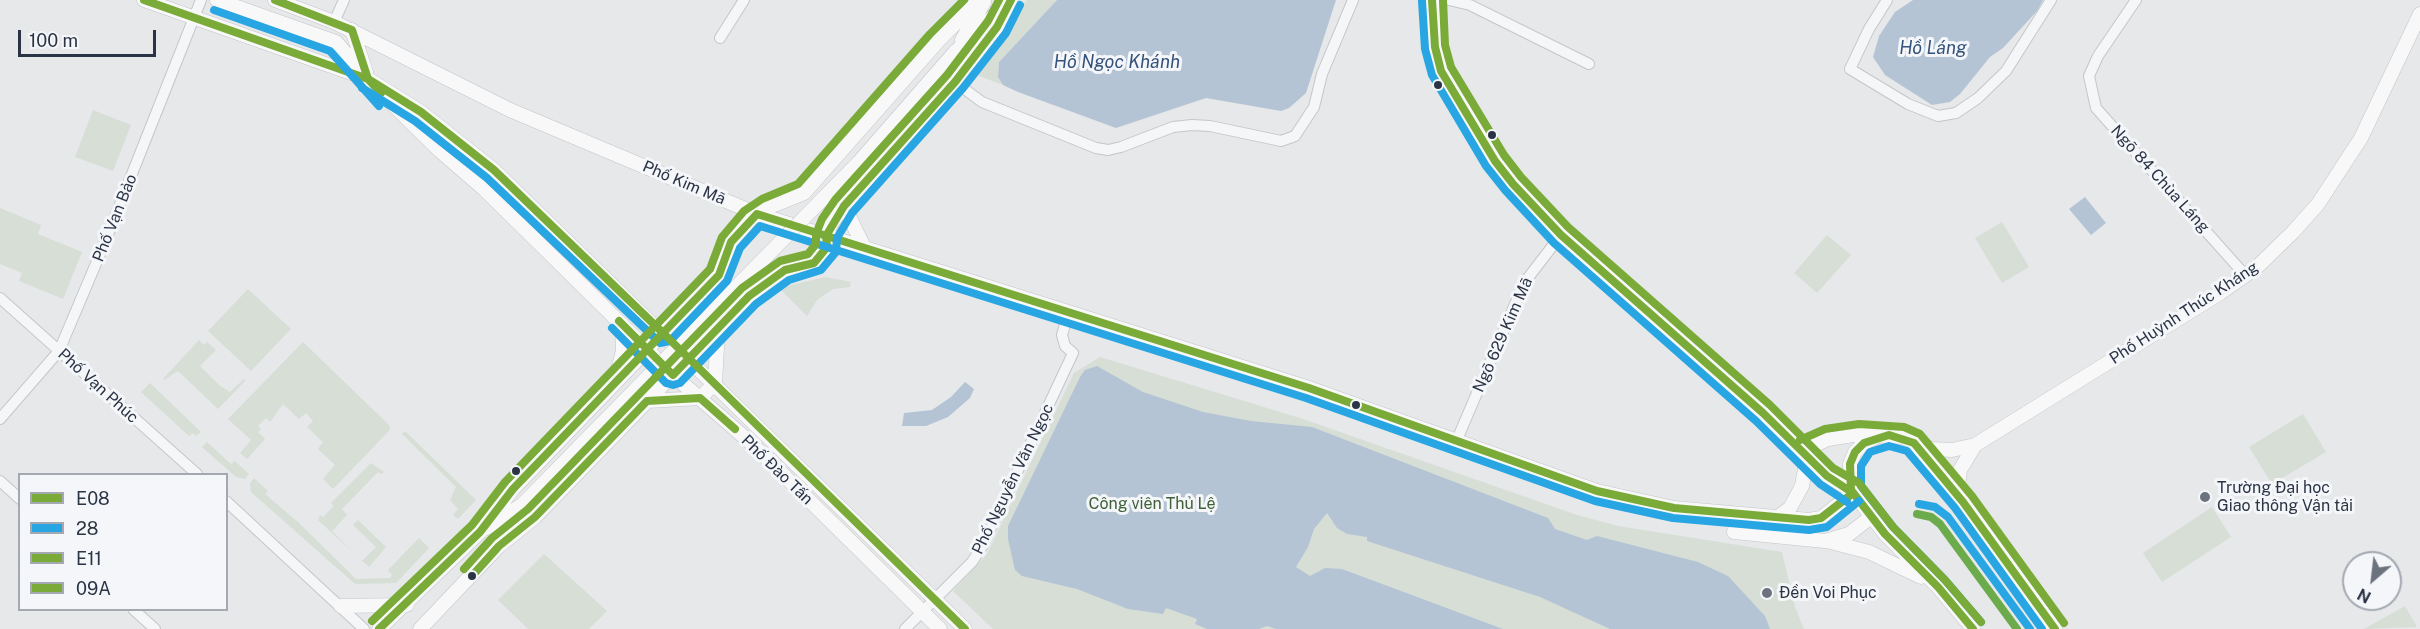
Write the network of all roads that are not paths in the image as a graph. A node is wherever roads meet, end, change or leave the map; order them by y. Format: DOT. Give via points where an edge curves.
graph roads {
  1 [pos="144,0"];
  2 [pos="201,0"];
  3 [pos="217,0"];
  4 [pos="275,0"];
  5 [pos="344,0"];
  6 [pos="744,0"];
  7 [pos="979,0"];
  8 [pos="985,0"];
  9 [pos="1011,0"];
  10 [pos="1353,0"];
  11 [pos="1432,0"];
  12 [pos="1449,0"];
  13 [pos="1887,0"];
  14 [pos="2051,0"];
  15 [pos="2136,0"];
  16 [pos="2420,14"];
  17 [pos="195,18"];
  18 [pos="334,22"];
  19 [pos="352,30"];
  20 [pos="720,38"];
  21 [pos="955,52"];
  22 [pos="1589,64"];
  23 [pos="368,79"];
  24 [pos="955,82"];
  25 [pos="825,171"];
  26 [pos="856,192"];
  27 [pos="844,206"];
  28 [pos="757,214"];
  29 [pos="1561,235"];
  30 [pos="826,236"];
  31 [pos="864,247"];
  32 [pos="719,275"];
  33 [pos="2245,275"];
  34 [pos="749,296"];
  35 [pos="0,298"];
  36 [pos="1069,311"];
  37 [pos="652,322"];
  38 [pos="622,324"];
  39 [pos="718,329"];
  40 [pos="663,333"];
  41 [pos="636,339"];
  42 [pos="647,350"];
  43 [pos="59,351"];
  44 [pos="689,358"];
  45 [pos="673,375"];
  46 [pos="614,382"];
  47 [pos="715,383"];
  48 [pos="700,398"];
  49 [pos="598,400"];
  50 [pos="647,401"];
  51 [pos="0,419"];
  52 [pos="624,424"];
  53 [pos="1876,437"];
  54 [pos="1456,442"];
  55 [pos="1914,443"];
  56 [pos="1975,445"];
  57 [pos="1804,450"];
  58 [pos="196,473"];
  59 [pos="0,481"];
  60 [pos="1852,492"];
  61 [pos="1957,494"];
  62 [pos="18,497"];
  63 [pos="228,503"];
  64 [pos="522,505"];
  65 [pos="1773,517"];
  66 [pos="1871,517"];
  67 [pos="480,532"];
  68 [pos="1734,532"];
  69 [pos="1767,535"];
  70 [pos="1825,541"];
  71 [pos="878,542"];
  72 [pos="499,546"];
  73 [pos="864,555"];
  74 [pos="1938,587"];
  75 [pos="936,599"];
  76 [pos="407,604"];
  77 [pos="341,606"];
  78 [pos="136,611"];
  79 [pos="922,613"];
  80 [pos="155,629"];
  81 [pos="364,629"];
  82 [pos="379,629"];
  83 [pos="420,629"];
  84 [pos="905,629"];
  85 [pos="940,629"];
  86 [pos="965,629"];
  87 [pos="1973,629"];
  88 [pos="2055,629"];
  1 -- 17 [label="main road"];
  2 -- 17 [label="street, Phố Vạn Bảo"];
  3 -- 23 [label="main road" via="336,42"];
  4 -- 18 [label="main road, Phố Kim Mã"];
  5 -- 18 [label="street"];
  6 -- 20 [label="street"];
  7 -- 25 [label="main road" via="938,41"];
  8 -- 21 [label="main road"];
  9 -- 21 [label="main road"];
  9 -- 24 [label="main road" via="997,27"];
  10 -- 24 [label="street" via="1322,74 1314,107 1295,136 1281,141 1192,125 1173,127 1121,147 1096,148 982,102"];
  11 -- 29 [label="main road" via="1435,47 1453,93 1495,161"];
  12 -- 22 [label="street" via="1470,5"];
  13 -- 14 [label="street" via="1850,69 1908,104 1938,116 1956,113 1978,99 2006,71"];
  15 -- 33 [label="street, Ngõ 84 Chùa Láng" via="2089,76 2096,108"];
  16 -- 33 [label="main road, Phố Huỳnh Thúc Kháng" via="2361,138 2330,188 2293,232"];
  17 -- 23 [label="main road"];
  17 -- 43 [label="street, Phố Vạn Bảo"];
  18 -- 19 [label="main road, Phố Kim Mã"];
  19 -- 23 [label="main road"];
  19 -- 28 [label="main road, Phố Kim Mã" via="510,110"];
  21 -- 64 [label="main road, bridge" via="859,162"];
  23 -- 37 [label="main road, Phố Đào Tấn" via="421,112 494,170"];
  23 -- 38 [label="main road, Phố Đào Tấn"];
  24 -- 26 [label="main road"];
  25 -- 26 [label="main road" via="828,188 844,194"];
  25 -- 28 [label="main road" via="804,193"];
  26 -- 27 [label="main road"];
  27 -- 30 [label="main road"];
  27 -- 31 [label="main road"];
  28 -- 30 [label="main road, Phố Kim Mã"];
  28 -- 32 [label="main road" via="731,242"];
  29 -- 54 [label="street, Ngõ 629 Kim Mã" via="1524,283"];
  29 -- 57 [label="main road"];
  30 -- 31 [label="main road, Phố Kim Mã"];
  30 -- 34 [label="main road" via="827,247 814,263 785,270"];
  31 -- 36 [label="main road, Phố Kim Mã"];
  32 -- 34 [label="main road" via="738,278 746,284"];
  32 -- 40 [label="main road"];
  33 -- 56 [label="main road, Phố Huỳnh Thúc Kháng" via="2169,327"];
  34 -- 39 [label="main road"];
  35 -- 43 [label="street, Phố Vạn Phúc"];
  36 -- 54 [label="main road, Phố Kim Mã" via="1309,387"];
  36 -- 75 [label="street, Phố Nguyễn Văn Ngọc" via="1062,335 1065,346 1073,353 1063,378 983,545"];
  37 -- 40 [label="main road, Phố Đào Tấn"];
  37 -- 41 [label="main road"];
  38 -- 41 [label="main road, Phố Đào Tấn"];
  38 -- 46 [label="main road" via="623,351"];
  39 -- 44 [label="main road"];
  39 -- 47 [label="main road"];
  40 -- 42 [label="main road"];
  40 -- 44 [label="main road, Phố Đào Tấn"];
  41 -- 42 [label="main road, Phố Đào Tấn"];
  42 -- 45 [label="main road, Phố Đào Tấn"];
  42 -- 46 [label="main road"];
  43 -- 51 [label="street, Phố Vạn Bảo"];
  43 -- 58 [label="street, Phố Vạn Phúc"];
  44 -- 45 [label="main road"];
  44 -- 47 [label="main road, Phố Đào Tấn"];
  45 -- 48 [label="main road, Phố Đào Tấn"];
  45 -- 50 [label="main road"];
  46 -- 49 [label="main road"];
  47 -- 48 [label="main road"];
  47 -- 71 [label="main road, Phố Đào Tấn"];
  48 -- 50 [label="main road"];
  48 -- 73 [label="main road, Phố Đào Tấn"];
  49 -- 52 [label="main road" via="617,406"];
  49 -- 67 [label="main road" via="498,505"];
  50 -- 52 [label="main road"];
  52 -- 72 [label="main road" via="535,517"];
  53 -- 55 [label="main road, Phố Huỳnh Thúc Kháng" via="1902,437"];
  53 -- 57 [label="main road, Phố Huỳnh Thúc Kháng" via="1844,435"];
  53 -- 60 [label="main road" via="1860,447 1850,464"];
  54 -- 65 [label="main road, Phố Kim Mã" via="1634,501"];
  55 -- 56 [label="main road, Phố Huỳnh Thúc Kháng" via="1943,450"];
  55 -- 61 [label="main road"];
  56 -- 61 [label="main road, Phố Huỳnh Thúc Kháng" via="1960,470"];
  57 -- 60 [label="main road" via="1827,476"];
  57 -- 65 [label="main road" via="1802,486 1790,508"];
  59 -- 62 [label="street"];
  60 -- 65 [label="main road, Phố Kim Mã" via="1821,518"];
  60 -- 66 [label="main road"];
  61 -- 88 [label="main road"];
  63 -- 77 [label="street"];
  64 -- 67 [label="main road"];
  64 -- 72 [label="main road"];
  65 -- 69 [label="main road"];
  66 -- 70 [label="main road" via="1849,534"];
  66 -- 74 [label="main road"];
  67 -- 76 [label="main road"];
  68 -- 69 [label="main road"];
  69 -- 70 [label="main road"];
  70 -- 74 [label="main road" via="1886,559"];
  71 -- 73 [label="main road"];
  71 -- 75 [label="main road, Phố Đào Tấn"];
  72 -- 83 [label="main road"];
  73 -- 79 [label="main road, Phố Đào Tấn"];
  74 -- 87 [label="main road"];
  75 -- 79 [label="street, Phố Nguyễn Văn Ngọc"];
  75 -- 86 [label="main road, Phố Đào Tấn"];
  76 -- 77 [label="main road"];
  76 -- 82 [label="main road"];
  77 -- 81 [label="street"];
  78 -- 80 [label="street"];
  79 -- 84 [label="street, Phố Nguyễn Văn Ngọc"];
  79 -- 85 [label="main road, Phố Đào Tấn"];
}
